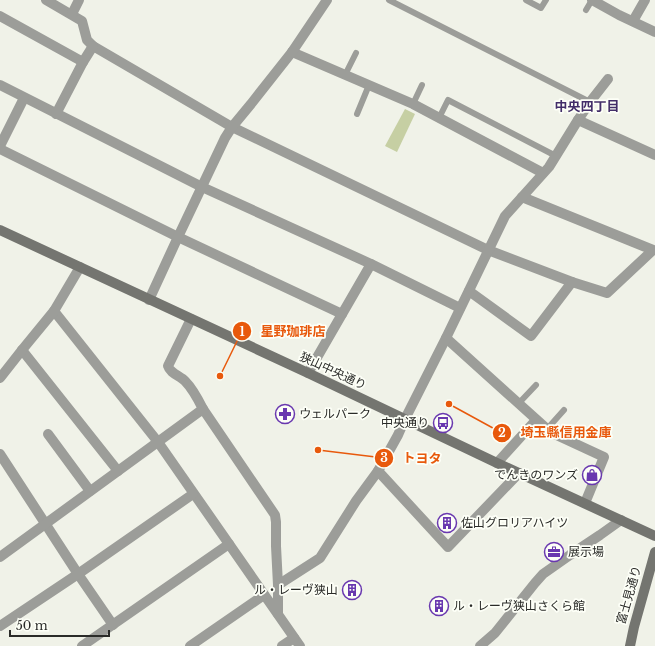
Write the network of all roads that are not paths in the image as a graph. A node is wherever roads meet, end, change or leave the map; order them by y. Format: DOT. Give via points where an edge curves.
graph roads {
  1 [pos="46,0"];
  2 [pos="79,0"];
  3 [pos="327,0"];
  4 [pos="389,0"];
  5 [pos="526,0"];
  6 [pos="546,0"];
  7 [pos="592,0"];
  8 [pos="645,0"];
  9 [pos="586,10"];
  10 [pos="72,14"];
  11 [pos="0,16"];
  12 [pos="633,21"];
  13 [pos="655,32"];
  14 [pos="93,46"];
  15 [pos="292,52"];
  16 [pos="356,53"];
  17 [pos="83,62"];
  18 [pos="345,75"];
  19 [pos="608,79"];
  20 [pos="0,85"];
  21 [pos="368,85"];
  22 [pos="422,85"];
  23 [pos="24,98"];
  24 [pos="590,102"];
  25 [pos="412,104"];
  26 [pos="56,114"];
  27 [pos="356,114"];
  28 [pos="439,118"];
  29 [pos="578,120"];
  30 [pos="232,127"];
  31 [pos="0,148"];
  32 [pos="556,156"];
  33 [pos="655,156"];
  34 [pos="543,174"];
  35 [pos="202,186"];
  36 [pos="522,197"];
  37 [pos="0,230"];
  38 [pos="178,236"];
  39 [pos="488,250"];
  40 [pos="371,264"];
  41 [pos="80,267"];
  42 [pos="572,282"];
  43 [pos="469,291"];
  44 [pos="149,300"];
  45 [pos="460,308"];
  46 [pos="54,311"];
  47 [pos="342,314"];
  48 [pos="191,319"];
  49 [pos="446,338"];
  50 [pos="22,350"];
  51 [pos="308,373"];
  52 [pos="1,374"];
  53 [pos="536,385"];
  54 [pos="519,403"];
  55 [pos="203,409"];
  56 [pos="564,410"];
  57 [pos="404,419"];
  58 [pos="536,420"];
  59 [pos="547,429"];
  60 [pos="48,434"];
  61 [pos="158,442"];
  62 [pos="0,454"];
  63 [pos="497,463"];
  64 [pos="118,471"];
  65 [pos="378,471"];
  66 [pos="519,473"];
  67 [pos="90,491"];
  68 [pos="193,494"];
  69 [pos="584,503"];
  70 [pos="621,520"];
  71 [pos="46,524"];
  72 [pos="655,536"];
  73 [pos="229,544"];
  74 [pos="655,552"];
  75 [pos="0,557"];
  76 [pos="78,574"];
  77 [pos="278,585"];
  78 [pos="264,594"];
  79 [pos="278,614"];
  80 [pos="113,624"];
  81 [pos="0,626"];
  82 [pos="297,642"];
  83 [pos="82,646"];
  84 [pos="190,646"];
  85 [pos="282,646"];
  86 [pos="480,646"];
  87 [pos="630,646"];
  1 -- 10 [label="street"];
  2 -- 10 [label="street"];
  3 -- 15 [label="street"];
  4 -- 24 [label="lane"];
  5 -- 6 [label="lane" via="541,8"];
  7 -- 9 [label="lane"];
  7 -- 12 [label="street"];
  8 -- 12 [label="street"];
  10 -- 14 [label="street" via="82,21 87,40"];
  11 -- 17 [label="street"];
  12 -- 13 [label="street"];
  14 -- 17 [label="street"];
  14 -- 30 [label="street"];
  15 -- 18 [label="street"];
  15 -- 30 [label="street"];
  16 -- 18 [label="lane"];
  17 -- 26 [label="street"];
  18 -- 21 [label="street"];
  19 -- 24 [label="street"];
  20 -- 23 [label="street"];
  21 -- 25 [label="street"];
  21 -- 27 [label="lane"];
  22 -- 25 [label="lane"];
  23 -- 26 [label="street"];
  23 -- 31 [label="street"];
  24 -- 29 [label="street"];
  25 -- 28 [label="street"];
  26 -- 35 [label="street"];
  28 -- 32 [label="lane" via="448,100"];
  28 -- 34 [label="street"];
  29 -- 32 [label="street"];
  29 -- 33 [label="street"];
  30 -- 35 [label="street"];
  30 -- 39 [label="street"];
  31 -- 38 [label="street"];
  32 -- 34 [label="street"];
  34 -- 36 [label="street"];
  35 -- 38 [label="street"];
  35 -- 40 [label="street"];
  36 -- 39 [label="street" via="504,216"];
  36 -- 42 [label="street" via="653,250 607,293"];
  37 -- 41 [label="street, 狭山中央通り"];
  38 -- 44 [label="street"];
  38 -- 47 [label="street"];
  39 -- 42 [label="street"];
  39 -- 43 [label="street"];
  40 -- 45 [label="street"];
  40 -- 47 [label="street"];
  41 -- 44 [label="street, 狭山中央通り"];
  41 -- 46 [label="street"];
  42 -- 43 [label="street" via="531,336"];
  43 -- 45 [label="street"];
  44 -- 48 [label="street, 狭山中央通り"];
  45 -- 49 [label="street"];
  46 -- 50 [label="street"];
  46 -- 61 [label="street"];
  47 -- 51 [label="street"];
  48 -- 51 [label="street, 狭山中央通り"];
  48 -- 55 [label="street" via="168,366 194,393"];
  49 -- 54 [label="street"];
  49 -- 57 [label="street"];
  50 -- 52 [label="street"];
  50 -- 64 [label="street"];
  51 -- 57 [label="street, 狭山中央通り"];
  53 -- 54 [label="lane"];
  54 -- 58 [label="street"];
  55 -- 61 [label="street"];
  55 -- 77 [label="street" via="275,515"];
  56 -- 59 [label="lane"];
  57 -- 63 [label="street, 狭山中央通り"];
  57 -- 65 [label="street"];
  58 -- 59 [label="street"];
  58 -- 63 [label="street"];
  59 -- 69 [label="street" via="604,457"];
  60 -- 67 [label="street"];
  61 -- 64 [label="street"];
  61 -- 68 [label="street"];
  62 -- 71 [label="street"];
  63 -- 66 [label="street, 狭山中央通り"];
  64 -- 67 [label="street"];
  65 -- 66 [label="street" via="448,547"];
  65 -- 77 [label="street" via="320,558"];
  66 -- 69 [label="street, 狭山中央通り"];
  67 -- 71 [label="street"];
  68 -- 73 [label="street"];
  68 -- 76 [label="street"];
  69 -- 70 [label="street, 狭山中央通り"];
  70 -- 72 [label="street, 狭山中央通り"];
  70 -- 86 [label="street" via="543,574 495,633"];
  71 -- 75 [label="street"];
  71 -- 76 [label="street"];
  73 -- 78 [label="street"];
  73 -- 80 [label="street"];
  74 -- 87 [label="street, 富士見通り"];
  76 -- 80 [label="street"];
  76 -- 81 [label="street"];
  77 -- 79 [label="street"];
  78 -- 79 [label="street"];
  78 -- 84 [label="street"];
  79 -- 82 [label="street"];
  80 -- 83 [label="street"];
  82 -- 85 [label="street"];
}
